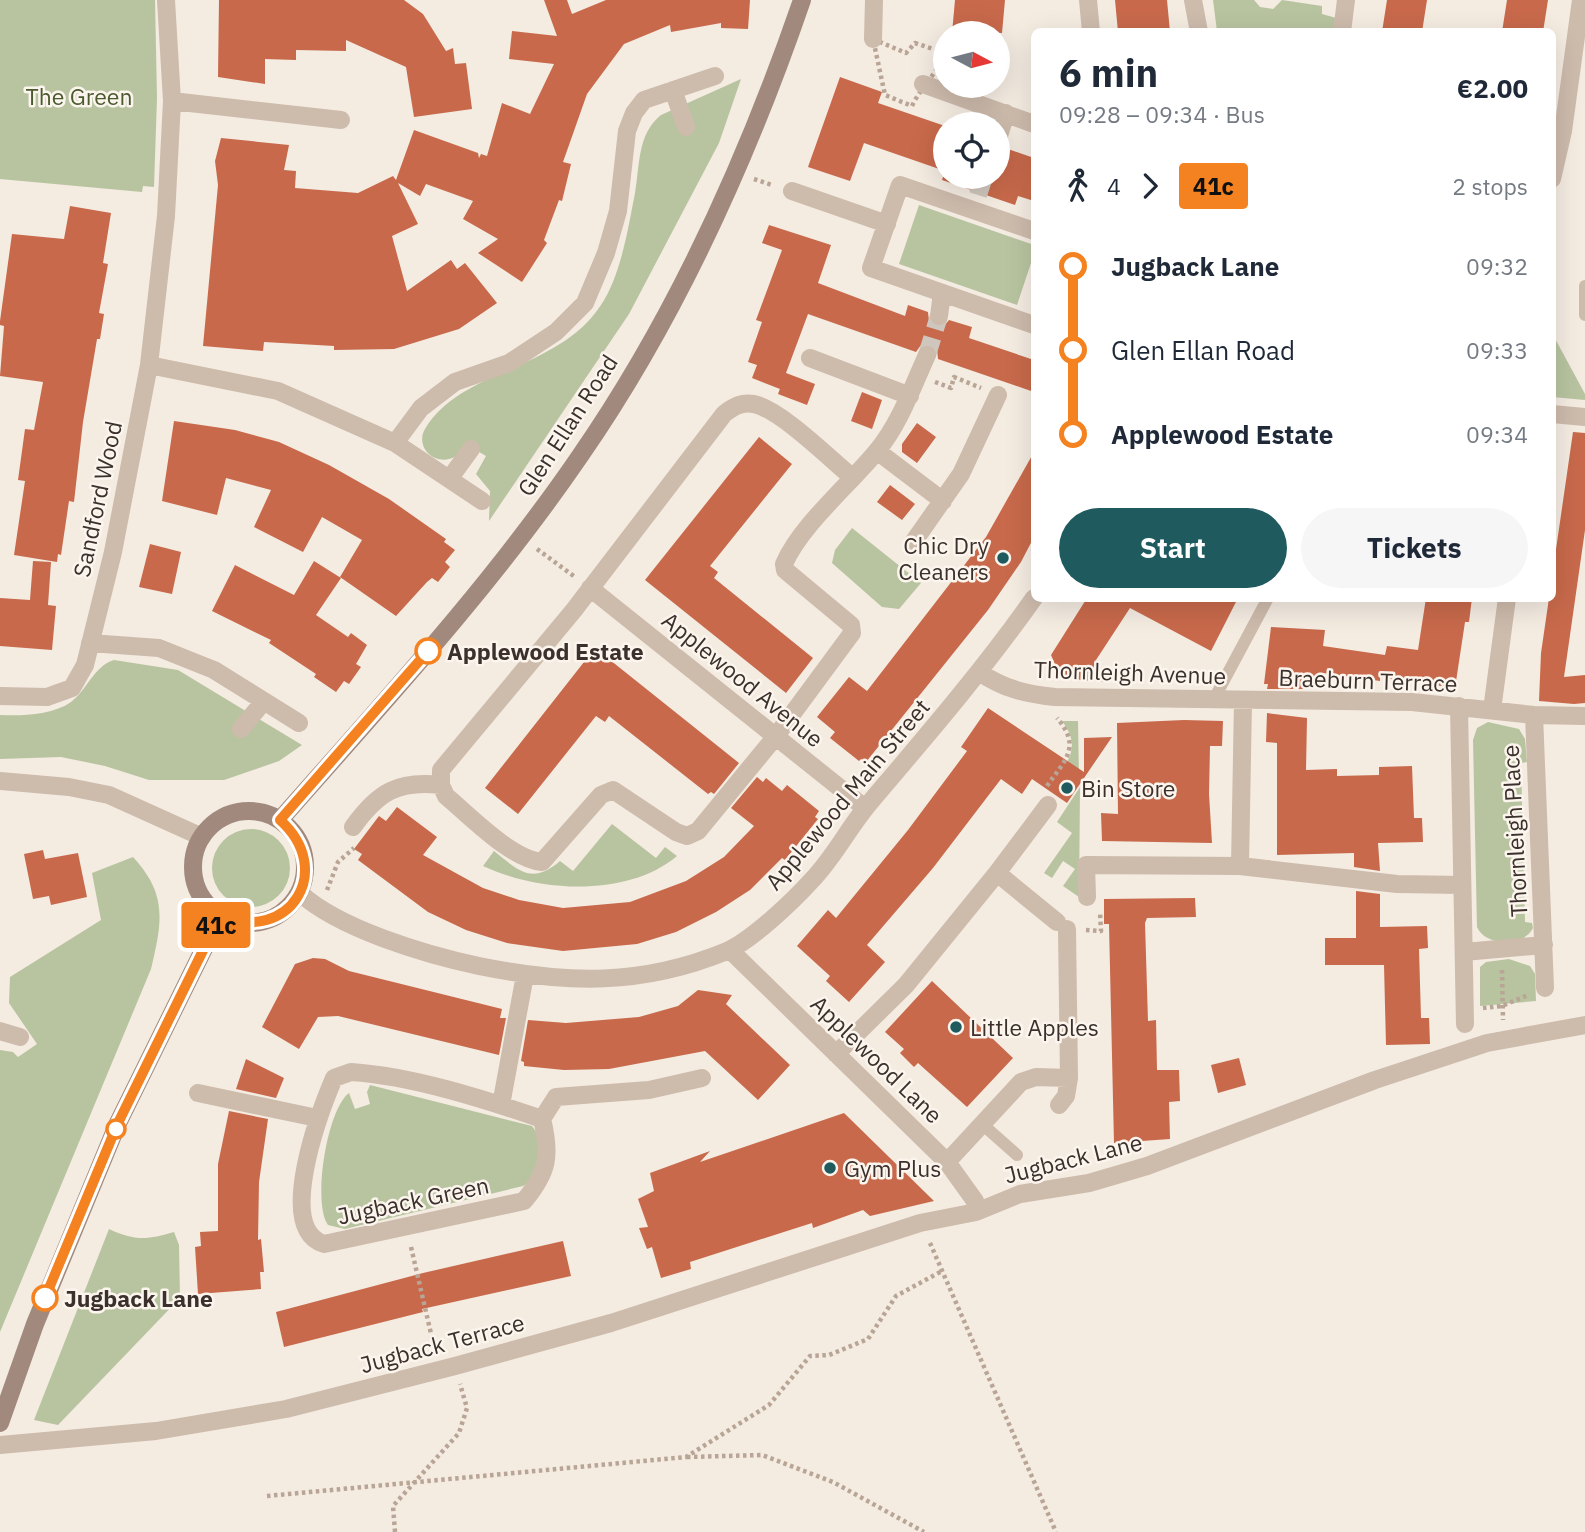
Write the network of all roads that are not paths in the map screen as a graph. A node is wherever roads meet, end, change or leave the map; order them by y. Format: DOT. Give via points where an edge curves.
graph roads {
  1 [pos="166,0"];
  2 [pos="802,0"];
  3 [pos="874,0"];
  4 [pos="1088,0"];
  5 [pos="1193,0"];
  6 [pos="1346,0"];
  7 [pos="1581,0"];
  8 [pos="1091,28"];
  9 [pos="1198,28"];
  10 [pos="1342,28"];
  11 [pos="873,39"];
  12 [pos="715,76"];
  13 [pos="923,84"];
  14 [pos="673,90"];
  15 [pos="172,101"];
  16 [pos="1003,112"];
  17 [pos="1010,115"];
  18 [pos="341,120"];
  19 [pos="1031,123"];
  20 [pos="687,127"];
  21 [pos="1556,162"];
  22 [pos="792,191"];
  23 [pos="887,224"];
  24 [pos="1031,230"];
  25 [pos="1585,286"];
  26 [pos="942,293"];
  27 [pos="1585,315"];
  28 [pos="939,316"];
  29 [pos="1031,324"];
  30 [pos="927,355"];
  31 [pos="810,358"];
  32 [pos="149,365"];
  33 [pos="998,395"];
  34 [pos="910,396"];
  35 [pos="1556,414"];
  36 [pos="1585,417"];
  37 [pos="395,443"];
  38 [pos="471,449"];
  39 [pos="877,451"];
  40 [pos="852,477"];
  41 [pos="450,478"];
  42 [pos="482,501"];
  43 [pos="943,501"];
  44 [pos="912,544"];
  45 [pos="590,589"];
  46 [pos="1031,602"];
  47 [pos="1266,602"];
  48 [pos="1506,602"];
  49 [pos="90,643"];
  50 [pos="979,672"];
  51 [pos="0,696"];
  52 [pos="1214,699"];
  53 [pos="264,701"];
  54 [pos="1243,701"];
  55 [pos="1459,706"];
  56 [pos="1492,710"];
  57 [pos="1534,715"];
  58 [pos="1585,716"];
  59 [pos="299,723"];
  60 [pos="241,729"];
  61 [pos="776,736"];
  62 [pos="0,781"];
  63 [pos="441,785"];
  64 [pos="1048,806"];
  65 [pos="865,808"];
  66 [pos="280,820"];
  67 [pos="353,827"];
  68 [pos="202,836"];
  69 [pos="1240,866"];
  70 [pos="998,873"];
  71 [pos="1462,885"];
  72 [pos="300,893"];
  73 [pos="1087,897"];
  74 [pos="220,916"];
  75 [pos="1544,945"];
  76 [pos="730,950"];
  77 [pos="1464,952"];
  78 [pos="525,975"];
  79 [pos="1545,988"];
  80 [pos="1465,1017"];
  81 [pos="1585,1025"];
  82 [pos="0,1031"];
  83 [pos="20,1037"];
  84 [pos="836,1054"];
  85 [pos="702,1078"];
  86 [pos="1069,1078"];
  87 [pos="198,1093"];
  88 [pos="501,1105"];
  89 [pos="1059,1105"];
  90 [pos="317,1118"];
  91 [pos="542,1119"];
  92 [pos="982,1125"];
  93 [pos="1017,1155"];
  94 [pos="947,1162"];
  95 [pos="976,1212"];
  96 [pos="611,1323"];
  97 [pos="0,1423"];
  98 [pos="0,1445"];
  1 -- 15 [label="street, Sandford Wood"];
  2 -- 66 [label="street, Glen Ellan Road" via="737,173 648,346 581,455 521,537 407,676"];
  3 -- 11 [label="street"];
  4 -- 8 [label="street"];
  5 -- 9 [label="street"];
  6 -- 10 [label="street"];
  7 -- 21 [label="street"];
  12 -- 14 [label="street"];
  13 -- 16 [label="street"];
  14 -- 20 [label="street"];
  14 -- 37 [label="street" via="644,100 634,113 627,131 618,211 585,303 556,332 509,363 455,382 421,408"];
  15 -- 18 [label="street"];
  15 -- 32 [label="street, Sandford Wood" via="166,216"];
  17 -- 19 [label="street"];
  22 -- 23 [label="street"];
  23 -- 24 [label="street" via="900,185 975,202"];
  23 -- 26 [label="street" via="871,268"];
  25 -- 27 [label="lane"];
  26 -- 28 [label="street"];
  26 -- 29 [label="street"];
  30 -- 34 [label="street"];
  31 -- 34 [label="street"];
  32 -- 37 [label="street" via="278,391"];
  32 -- 49 [label="street, Sandford Wood" via="128,485"];
  33 -- 43 [label="street" via="977,445"];
  34 -- 39 [label="street"];
  35 -- 36 [label="street"];
  37 -- 41 [label="street"];
  38 -- 41 [label="street"];
  39 -- 40 [label="street"];
  39 -- 43 [label="street"];
  40 -- 45 [label="street" via="771,411 753,404 736,405 724,414"];
  40 -- 61 [label="street" via="785,564 785,570 852,625 852,633"];
  41 -- 42 [label="street"];
  43 -- 44 [label="street"];
  45 -- 61 [label="street, Applewood Avenue"];
  45 -- 63 [label="street" via="441,770"];
  46 -- 50 [label="street, Applewood Main Street"];
  47 -- 52 [label="lane"];
  48 -- 56 [label="street"];
  49 -- 51 [label="street, Sandford Wood" via="85,666 72,688 47,697"];
  49 -- 53 [label="street" via="159,648 214,670"];
  50 -- 52 [label="street, Thornleigh Avenue" via="1023,694"];
  50 -- 65 [label="street, Applewood Main Street"];
  52 -- 54 [label="street, Thornleigh Avenue"];
  53 -- 59 [label="street"];
  53 -- 60 [label="street"];
  54 -- 55 [label="street, Braeburn Terrace"];
  54 -- 69 [label="street"];
  55 -- 56 [label="street, Braeburn Terrace"];
  55 -- 71 [label="street"];
  56 -- 57 [label="street"];
  57 -- 58 [label="street"];
  57 -- 75 [label="street, Thornleigh Place"];
  61 -- 63 [label="street" via="698,831 687,836 676,831 612,790 601,795 542,863 517,854 446,796"];
  61 -- 65 [label="street, Applewood Avenue"];
  62 -- 68 [label="street" via="109,795"];
  63 -- 67 [label="street" via="420,782 393,788"];
  64 -- 70 [label="street"];
  65 -- 76 [label="street, Applewood Main Street" via="814,878 785,908"];
  66 -- 68 [label="street" via="264,813 238,813 214,823"];
  66 -- 72 [label="street" via="302,845 306,861"];
  68 -- 74 [label="street" via="193,871 197,889"];
  69 -- 71 [label="street" via="1397,884"];
  69 -- 73 [label="street" via="1086,865"];
  70 -- 84 [label="street" via="906,985"];
  70 -- 86 [label="street" via="1062,926"];
  71 -- 77 [label="street"];
  72 -- 74 [label="street" via="274,919 237,923"];
  72 -- 78 [label="street, Applewood Main Street" via="318,910 449,960"];
  74 -- 97 [label="street" via="118,1123 35,1324"];
  75 -- 77 [label="street, Thornleigh Place"];
  75 -- 79 [label="street, Thornleigh Place"];
  76 -- 78 [label="street, Applewood Main Street" via="650,974 590,981"];
  76 -- 84 [label="street, Applewood Lane"];
  77 -- 80 [label="street"];
  78 -- 88 [label="street"];
  81 -- 95 [label="street, Jugback Lane" via="1506,1038 1375,1080 1147,1166 1089,1183 1020,1194"];
  82 -- 83 [label="street"];
  84 -- 94 [label="street, Applewood Lane"];
  85 -- 91 [label="street" via="649,1090 556,1097"];
  86 -- 89 [label="street"];
  86 -- 92 [label="street" via="1036,1077 1021,1082"];
  87 -- 90 [label="street"];
  88 -- 90 [label="street, Jugback Green" via="374,1073 351,1072 334,1078"];
  88 -- 91 [label="street, Jugback Green"];
  90 -- 91 [label="street, Jugback Green" via="302,1200 306,1232 324,1244 524,1201 543,1178 549,1146"];
  92 -- 93 [label="lane"];
  92 -- 94 [label="street"];
  94 -- 95 [label="street, Applewood Lane" via="975,1201"];
  95 -- 96 [label="street, Jugback Lane" via="920,1223"];
  96 -- 98 [label="street, Jugback Terrace" via="286,1409 156,1431"];
}
